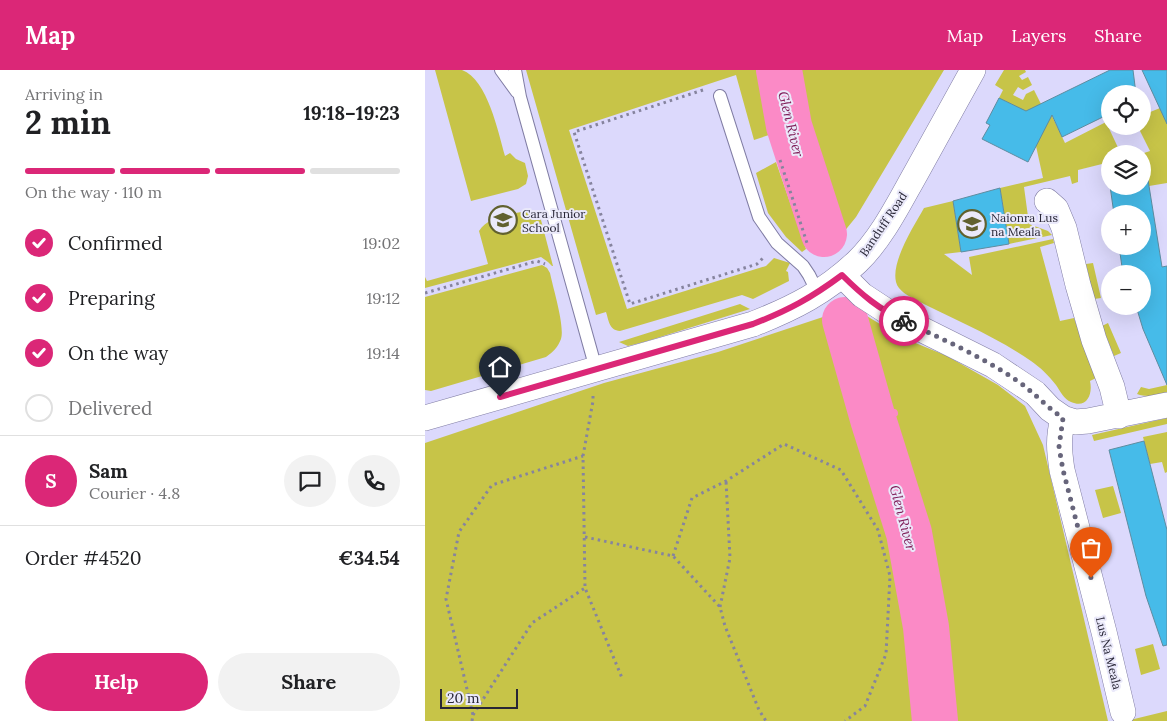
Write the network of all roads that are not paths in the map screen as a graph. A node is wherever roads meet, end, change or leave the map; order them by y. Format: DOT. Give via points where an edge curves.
graph roads {
  1 [pos="501,70"];
  2 [pos="515,70"];
  3 [pos="973,70"];
  4 [pos="720,96"];
  5 [pos="520,97"];
  6 [pos="1047,201"];
  7 [pos="842,275"];
  8 [pos="818,294"];
  9 [pos="592,370"];
  10 [pos="1167,405"];
  11 [pos="1119,416"];
  12 [pos="425,418"];
  13 [pos="1063,418"];
  14 [pos="1123,712"];
  1 -- 5 [label="lane"];
  2 -- 5 [label="lane"];
  3 -- 7 [label="street, Banduff Road" via="902,197 859,260"];
  4 -- 8 [label="lane" via="759,217 777,243 803,266"];
  5 -- 9 [label="lane"];
  6 -- 11 [label="street" via="1056,209 1064,228 1078,285"];
  7 -- 8 [label="street, Banduff Road"];
  7 -- 13 [label="street" via="862,295 891,314 993,365 1035,393"];
  8 -- 9 [label="street, Banduff Road" via="753,324"];
  9 -- 12 [label="street, Banduff Road"];
  10 -- 11 [label="street"];
  11 -- 13 [label="street" via="1075,422"];
  13 -- 14 [label="street, Lus Na Meala" via="1059,447 1063,470"];
}
